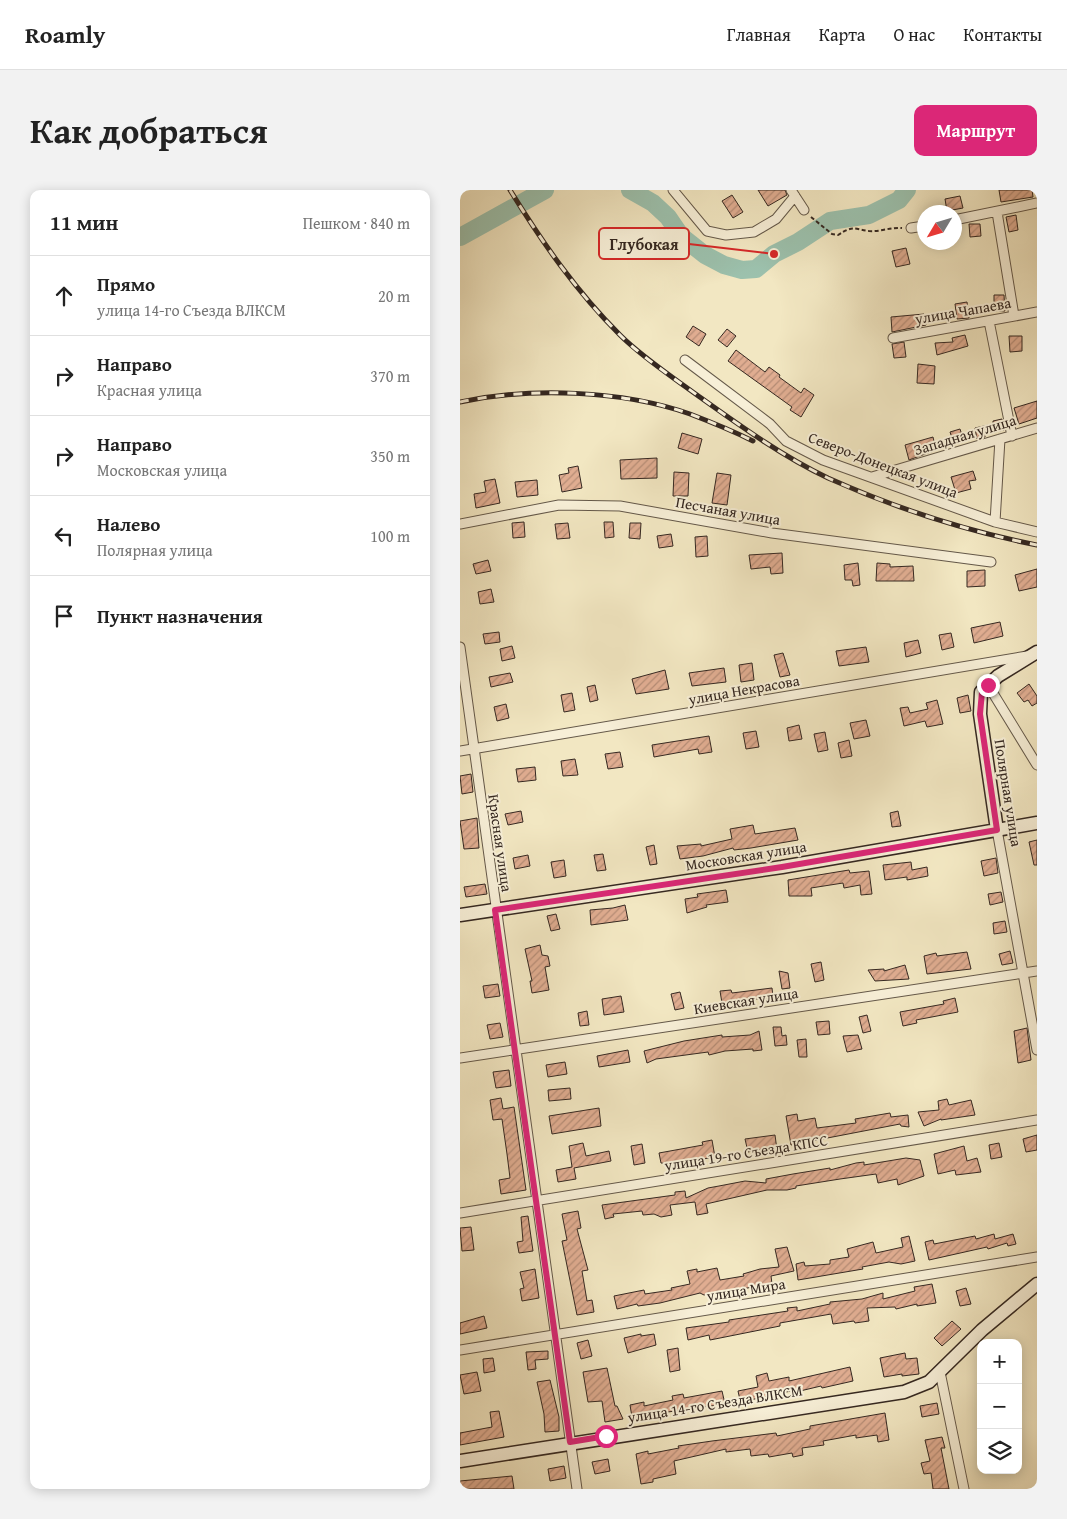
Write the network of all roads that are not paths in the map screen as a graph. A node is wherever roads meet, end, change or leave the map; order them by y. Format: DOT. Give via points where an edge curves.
graph roads {
  1 [pos="673,190"];
  2 [pos="793,193"];
  3 [pos="1037,204"];
  4 [pos="804,210"];
  5 [pos="997,212"];
  6 [pos="962,219"];
  7 [pos="917,227"];
  8 [pos="911,228"];
  9 [pos="1037,312"];
  10 [pos="1014,316"];
  11 [pos="989,321"];
  12 [pos="893,338"];
  13 [pos="685,360"];
  14 [pos="1037,428"];
  15 [pos="1012,436"];
  16 [pos="1000,439"];
  17 [pos="872,477"];
  18 [pos="995,522"];
  19 [pos="460,524"];
  20 [pos="1037,532"];
  21 [pos="991,562"];
  22 [pos="460,647"];
  23 [pos="1035,654"];
  24 [pos="988,685"];
  25 [pos="474,749"];
  26 [pos="460,751"];
  27 [pos="1037,765"];
  28 [pos="1037,823"];
  29 [pos="997,830"];
  30 [pos="495,910"];
  31 [pos="460,915"];
  32 [pos="1037,971"];
  33 [pos="1023,973"];
  34 [pos="514,1050"];
  35 [pos="1037,1050"];
  36 [pos="460,1058"];
  37 [pos="1037,1120"];
  38 [pos="536,1201"];
  39 [pos="460,1213"];
  40 [pos="1037,1257"];
  41 [pos="1037,1284"];
  42 [pos="555,1334"];
  43 [pos="460,1350"];
  44 [pos="940,1372"];
  45 [pos="570,1442"];
  46 [pos="460,1461"];
  47 [pos="577,1489"];
  48 [pos="964,1489"];
  1 -- 2 [label="street" via="707,231 726,235 754,232 776,219"];
  2 -- 4 [label="street"];
  3 -- 5 [label="street"];
  5 -- 6 [label="street"];
  5 -- 10 [label="street"];
  7 -- 8 [label="street"];
  9 -- 10 [label="street, улица Чапаева"];
  10 -- 11 [label="street, улица Чапаева"];
  11 -- 12 [label="street, улица Чапаева"];
  11 -- 15 [label="street"];
  13 -- 17 [label="street, Северо-Донецкая улица" via="770,424 786,441 823,460"];
  14 -- 15 [label="street, Западная улица"];
  15 -- 16 [label="street, Западная улица"];
  16 -- 17 [label="street, Западная улица"];
  16 -- 18 [label="street"];
  17 -- 18 [label="street, Северо-Донецкая улица"];
  18 -- 20 [label="street, Северо-Донецкая улица"];
  19 -- 21 [label="street, Песчаная улица" via="559,505 620,506 772,533"];
  22 -- 25 [label="street, Красная улица"];
  23 -- 24 [label="main road"];
  23 -- 25 [label="street, улица Некрасова"];
  24 -- 27 [label="street"];
  24 -- 29 [label="main road, Полярная улица" via="982,692 980,714"];
  25 -- 26 [label="street, улица Некрасова"];
  25 -- 30 [label="street, Красная улица"];
  28 -- 29 [label="main road, Московская улица"];
  29 -- 30 [label="main road, Московская улица" via="782,867"];
  29 -- 33 [label="street, Полярная улица"];
  30 -- 31 [label="main road, Московская улица"];
  30 -- 34 [label="street, Красная улица"];
  32 -- 33 [label="street, Киевская улица"];
  33 -- 34 [label="street, Киевская улица"];
  33 -- 35 [label="street, Полярная улица"];
  34 -- 36 [label="street, Киевская улица"];
  34 -- 38 [label="street, Красная улица"];
  37 -- 38 [label="street, улица 19-го Съезда КПСС"];
  38 -- 39 [label="street, улица 19-го Съезда КПСС"];
  38 -- 42 [label="street, Красная улица"];
  40 -- 42 [label="street, улица Мира"];
  41 -- 44 [label="main road, улица 14-го Съезда ВЛКСМ" via="982,1330"];
  42 -- 43 [label="street, улица Мира"];
  42 -- 45 [label="street, Красная улица"];
  44 -- 45 [label="main road, улица 14-го Съезда ВЛКСМ" via="929,1382 904,1392"];
  44 -- 48 [label="street"];
  45 -- 46 [label="main road, улица 14-го Съезда ВЛКСМ"];
  45 -- 47 [label="street, Красная улица"];
}
